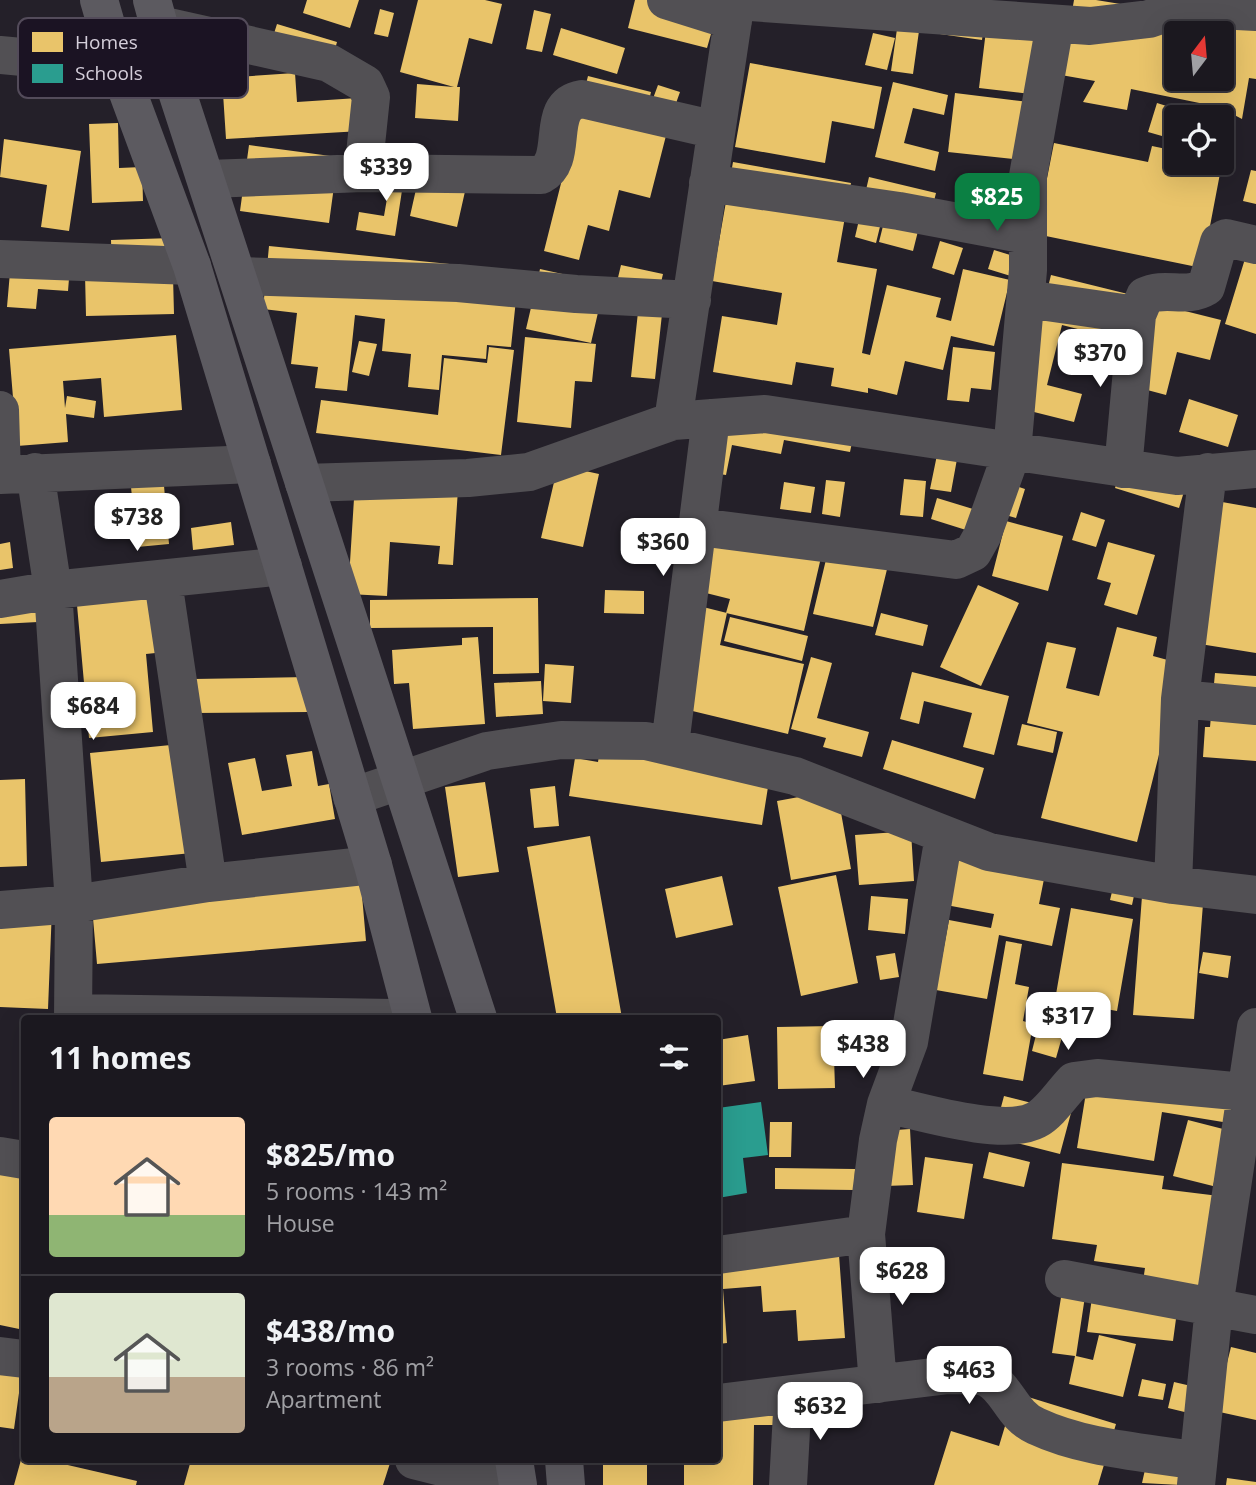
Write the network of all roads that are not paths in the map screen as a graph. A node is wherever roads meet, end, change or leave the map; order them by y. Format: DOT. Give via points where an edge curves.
graph roads {
  1 [pos="99,0"];
  2 [pos="666,0"];
  3 [pos="735,7"];
  4 [pos="991,10"];
  5 [pos="1256,12"];
  6 [pos="156,13"];
  7 [pos="104,18"];
  8 [pos="173,18"];
  9 [pos="1055,24"];
  10 [pos="248,40"];
  11 [pos="0,55"];
  12 [pos="18,57"];
  13 [pos="130,98"];
  14 [pos="179,98"];
  15 [pos="716,130"];
  16 [pos="363,173"];
  17 [pos="208,179"];
  18 [pos="708,183"];
  19 [pos="1027,234"];
  20 [pos="1256,245"];
  21 [pos="0,259"];
  22 [pos="192,266"];
  23 [pos="238,276"];
  24 [pos="1026,299"];
  25 [pos="692,300"];
  26 [pos="1137,315"];
  27 [pos="0,410"];
  28 [pos="711,418"];
  29 [pos="673,421"];
  30 [pos="1012,452"];
  31 [pos="252,464"];
  32 [pos="1123,469"];
  33 [pos="1256,469"];
  34 [pos="1208,472"];
  35 [pos="12,474"];
  36 [pos="304,483"];
  37 [pos="699,527"];
  38 [pos="283,566"];
  39 [pos="163,581"];
  40 [pos="53,590"];
  41 [pos="0,599"];
  42 [pos="1180,699"];
  43 [pos="1256,706"];
  44 [pos="670,745"];
  45 [pos="403,782"];
  46 [pos="352,797"];
  47 [pos="944,836"];
  48 [pos="373,865"];
  49 [pos="208,883"];
  50 [pos="1172,885"];
  51 [pos="1256,895"];
  52 [pos="74,904"];
  53 [pos="0,910"];
  54 [pos="73,1015"];
  55 [pos="412,1015"];
  56 [pos="477,1015"];
  57 [pos="1256,1027"];
  58 [pos="1252,1092"];
  59 [pos="886,1104"];
  60 [pos="0,1156"];
  61 [pos="21,1160"];
  62 [pos="866,1234"];
  63 [pos="721,1255"];
  64 [pos="1064,1279"];
  65 [pos="1214,1307"];
  66 [pos="1256,1315"];
  67 [pos="0,1356"];
  68 [pos="21,1359"];
  69 [pos="878,1384"];
  70 [pos="793,1395"];
  71 [pos="721,1403"];
  72 [pos="426,1463"];
  73 [pos="514,1463"];
  74 [pos="564,1463"];
  75 [pos="1197,1473"];
  76 [pos="512,1485"];
  77 [pos="518,1485"];
  78 [pos="566,1485"];
  79 [pos="788,1485"];
  1 -- 7 [label="main road"];
  2 -- 3 [label="street"];
  3 -- 4 [label="street"];
  3 -- 15 [label="street"];
  4 -- 9 [label="street"];
  5 -- 9 [label="street" via="1181,8 1090,26"];
  6 -- 8 [label="street"];
  9 -- 19 [label="street" via="1028,176"];
  10 -- 16 [label="street" via="329,63 365,84 371,97"];
  11 -- 12 [label="street"];
  13 -- 22 [label="main road"];
  14 -- 17 [label="main road"];
  15 -- 16 [label="street" via="571,100 562,109 554,160 541,175"];
  15 -- 18 [label="street"];
  16 -- 17 [label="street"];
  17 -- 23 [label="main road"];
  18 -- 19 [label="street"];
  18 -- 25 [label="street"];
  19 -- 24 [label="street"];
  20 -- 26 [label="street" via="1226,238 1219,242 1206,287 1196,293 1158,290 1145,296"];
  21 -- 22 [label="street"];
  22 -- 31 [label="main road"];
  23 -- 25 [label="street" via="458,283"];
  23 -- 36 [label="main road"];
  24 -- 26 [label="street"];
  24 -- 30 [label="street"];
  25 -- 29 [label="street"];
  26 -- 32 [label="street"];
  27 -- 35 [label="street"];
  28 -- 29 [label="street"];
  28 -- 30 [label="street" via="765,414"];
  28 -- 37 [label="street"];
  29 -- 36 [label="street" via="529,472"];
  30 -- 32 [label="street"];
  30 -- 37 [label="street" via="982,536 973,552 956,560"];
  31 -- 35 [label="street"];
  31 -- 38 [label="main road"];
  32 -- 34 [label="street" via="1177,476"];
  33 -- 34 [label="street"];
  34 -- 42 [label="street"];
  35 -- 40 [label="street"];
  36 -- 45 [label="main road"];
  37 -- 44 [label="street"];
  38 -- 39 [label="street"];
  38 -- 46 [label="main road"];
  39 -- 40 [label="street"];
  39 -- 49 [label="street"];
  40 -- 41 [label="street"];
  40 -- 52 [label="street"];
  42 -- 43 [label="street"];
  42 -- 50 [label="street"];
  44 -- 45 [label="street" via="561,740 486,751"];
  44 -- 47 [label="street" via="794,776"];
  45 -- 46 [label="street"];
  45 -- 56 [label="main road"];
  46 -- 48 [label="main road"];
  47 -- 50 [label="street" via="989,852"];
  47 -- 59 [label="street" via="909,1042"];
  48 -- 49 [label="street"];
  48 -- 55 [label="main road"];
  49 -- 52 [label="street"];
  50 -- 51 [label="street"];
  52 -- 53 [label="street"];
  52 -- 54 [label="street"];
  57 -- 58 [label="street"];
  58 -- 59 [label="street" via="1097,1078 1074,1081 1038,1120 1018,1126 973,1123"];
  58 -- 65 [label="street"];
  59 -- 62 [label="street"];
  60 -- 61 [label="street"];
  62 -- 63 [label="street"];
  62 -- 69 [label="street"];
  64 -- 65 [label="street"];
  65 -- 66 [label="street"];
  65 -- 75 [label="street"];
  67 -- 68 [label="street"];
  69 -- 70 [label="street"];
  69 -- 75 [label="street" via="949,1375 985,1378 1000,1387 1016,1413 1033,1425 1067,1439"];
  70 -- 71 [label="street"];
  70 -- 79 [label="street"];
  72 -- 76 [label="street"];
  73 -- 77 [label="main road"];
  74 -- 78 [label="main road"];
}
